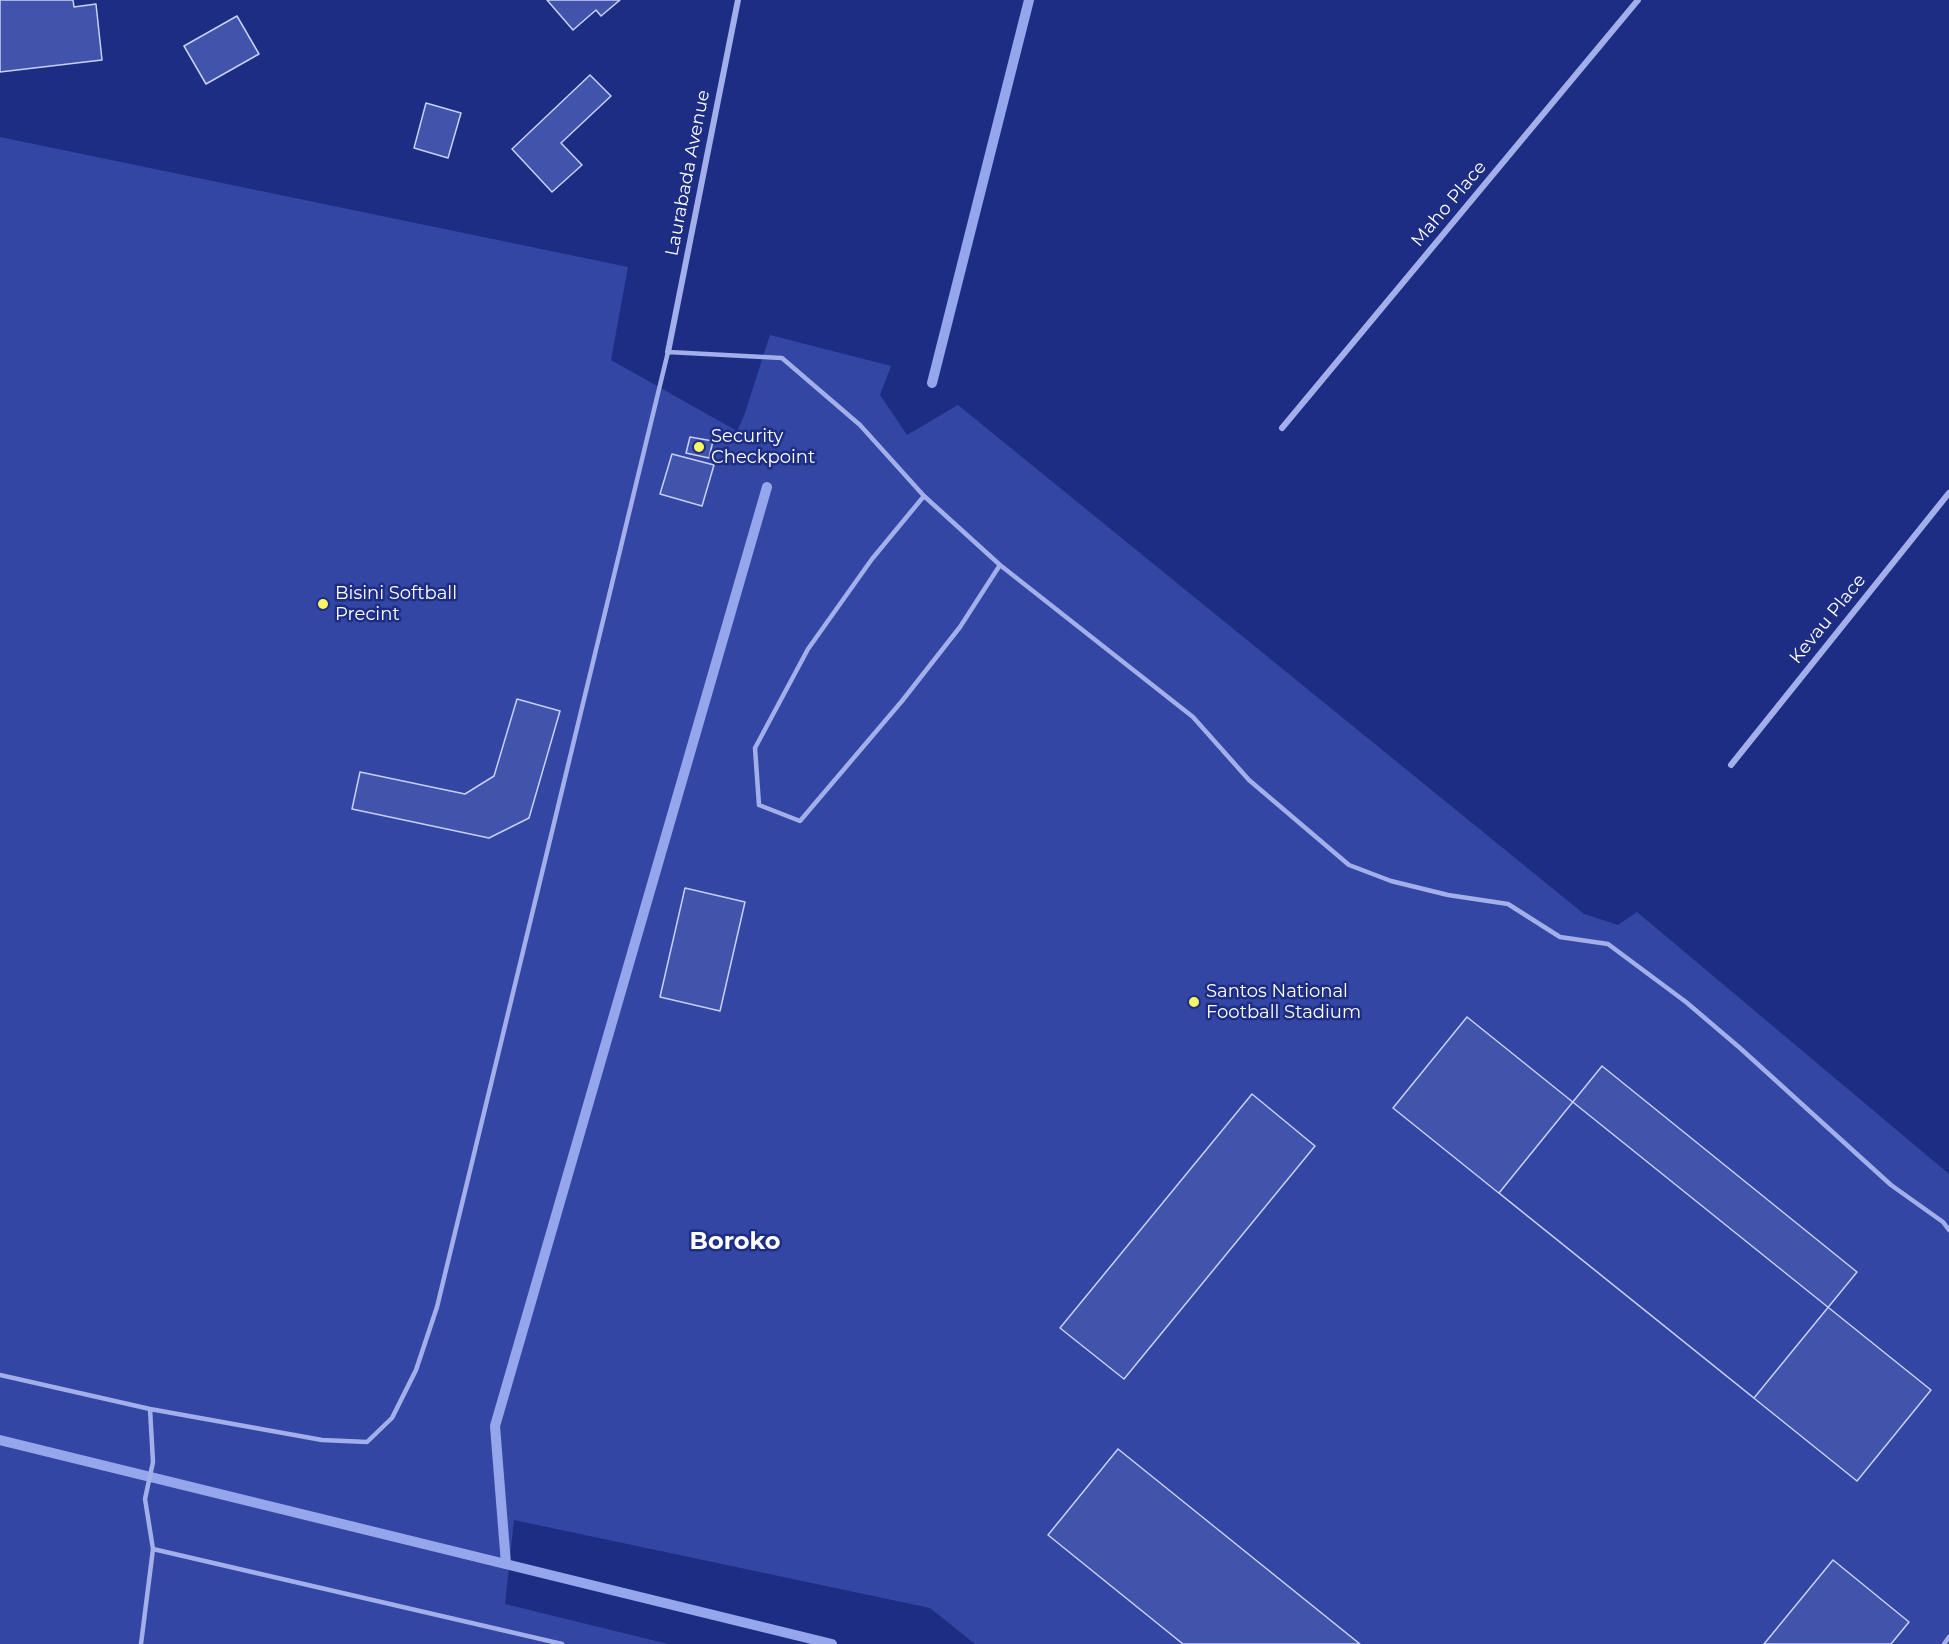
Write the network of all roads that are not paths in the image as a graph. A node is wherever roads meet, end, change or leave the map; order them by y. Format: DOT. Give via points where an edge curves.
graph roads {
  1 [pos="738,0"];
  2 [pos="1638,0"];
  3 [pos="668,352"];
  4 [pos="1282,428"];
  5 [pos="1949,493"];
  6 [pos="924,496"];
  7 [pos="1000,566"];
  8 [pos="1731,765"];
  9 [pos="1949,1230"];
  10 [pos="0,1375"];
  11 [pos="150,1408"];
  12 [pos="153,1549"];
  13 [pos="1949,1637"];
  14 [pos="141,1644"];
  15 [pos="562,1644"];
  16 [pos="1944,1644"];
  1 -- 3 [label="street, Laurabada Avenue"];
  2 -- 4 [label="street, Maho Place"];
  3 -- 6 [label="lane" via="782,358 860,425"];
  3 -- 11 [label="lane" via="438,1307 416,1370 397,1409 367,1442 322,1440"];
  5 -- 8 [label="street, Kevau Place"];
  6 -- 7 [label="lane"];
  6 -- 7 [label="lane" via="872,559 808,649 760,738 755,748 759,805 800,821 902,701 960,627"];
  7 -- 9 [label="lane" via="1193,717 1249,780 1349,865 1391,881 1448,895 1508,904 1560,937 1608,944 1686,1002 1891,1185"];
  10 -- 11 [label="lane"];
  11 -- 12 [label="lane" via="153,1461 145,1499"];
  12 -- 14 [label="lane"];
  12 -- 15 [label="lane"];
  13 -- 16 [label="lane"];
}
